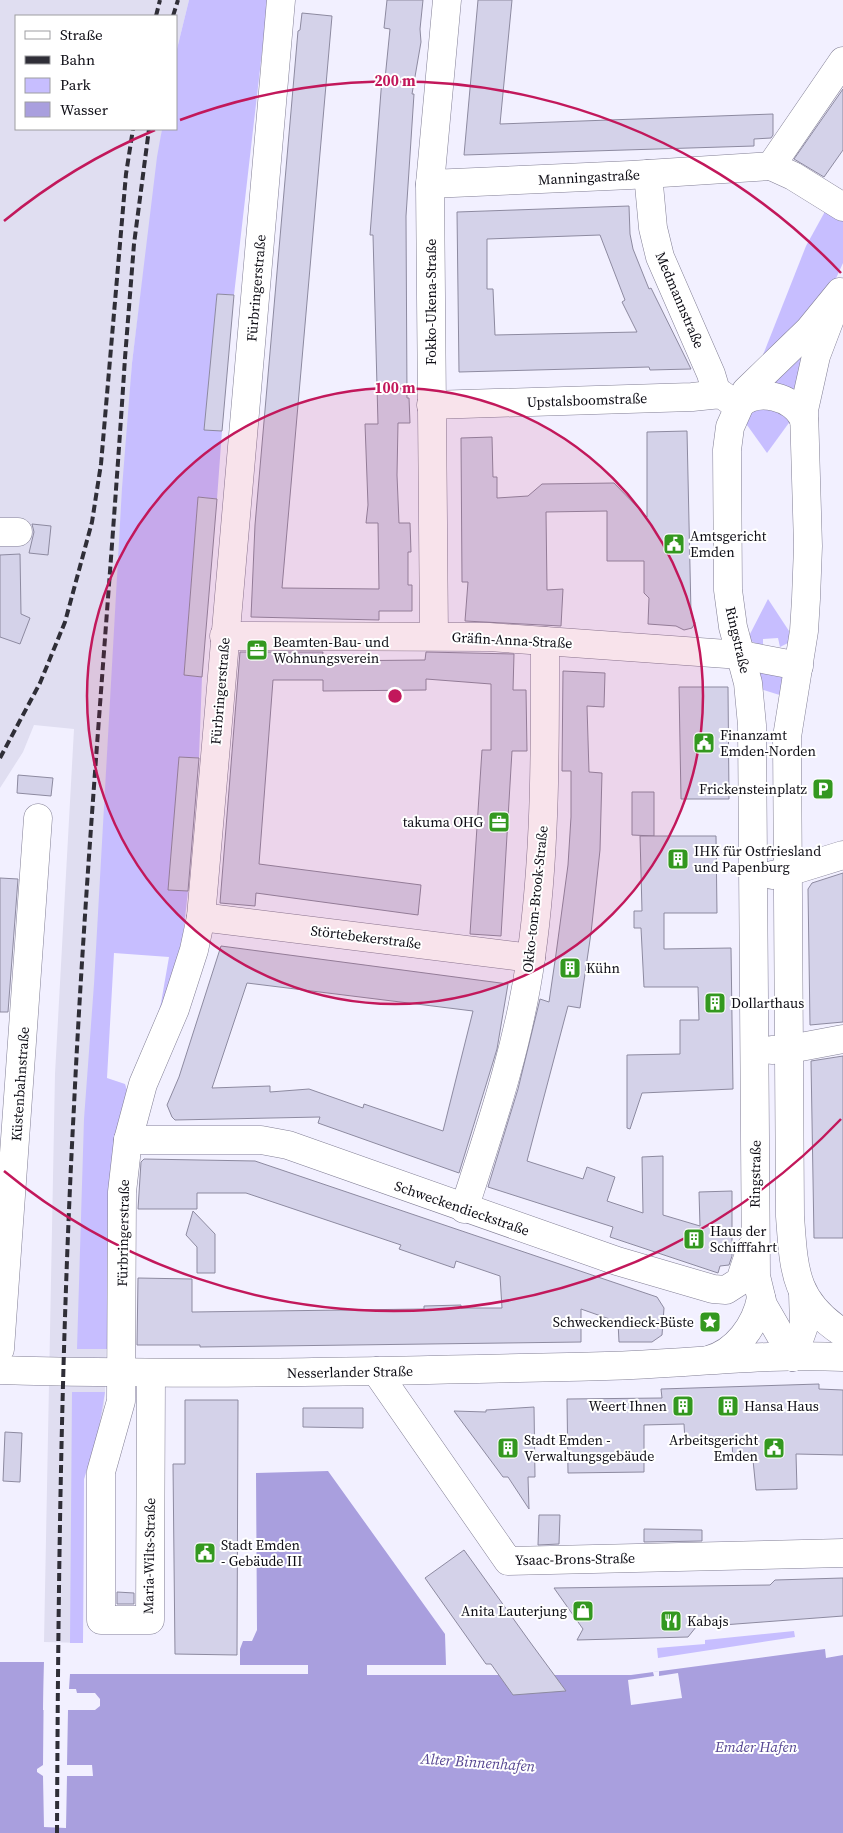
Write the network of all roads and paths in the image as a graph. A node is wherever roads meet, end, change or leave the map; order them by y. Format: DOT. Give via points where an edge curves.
graph roads {
  1 [pos="281,0"];
  2 [pos="447,0"];
  3 [pos="843,61"];
  4 [pos="759,167"];
  5 [pos="648,174"];
  6 [pos="430,184"];
  7 [pos="843,207"];
  8 [pos="842,290"];
  9 [pos="728,400"];
  10 [pos="431,405"];
  11 [pos="804,420"];
  12 [pos="224,636"];
  13 [pos="434,636"];
  14 [pos="545,641"];
  15 [pos="741,655"];
  16 [pos="799,666"];
  17 [pos="38,818"];
  18 [pos="843,855"];
  19 [pos="788,872"];
  20 [pos="753,875"];
  21 [pos="201,918"];
  22 [pos="531,958"];
  23 [pos="843,1039"];
  24 [pos="790,1049"];
  25 [pos="756,1050"];
  26 [pos="128,1140"];
  27 [pos="8,1146"];
  28 [pos="464,1209"];
  29 [pos="754,1232"];
  30 [pos="803,1293"];
  31 [pos="761,1298"];
  32 [pos="843,1334"];
  33 [pos="0,1349"];
  34 [pos="793,1357"];
  35 [pos="843,1357"];
  36 [pos="699,1362"];
  37 [pos="0,1370"];
  38 [pos="376,1371"];
  39 [pos="121,1372"];
  40 [pos="151,1373"];
  41 [pos="843,1553"];
  1 -- 12 [label="street, Fürbringerstraße"];
  2 -- 6 [label="street, Fokko-Ukena-Straße"];
  3 -- 4 [label="street"];
  4 -- 5 [label="street, Manningastraße"];
  4 -- 7 [label="street" via="793,176"];
  5 -- 6 [label="street, Manningastraße"];
  5 -- 9 [label="street, Medmannstraße" via="653,228 660,257 711,374"];
  6 -- 10 [label="street, Fokko-Ukena-Straße"];
  8 -- 9 [label="street, Ringstraße" via="809,330 755,381"];
  8 -- 11 [label="street, Ringstraße" via="812,371"];
  9 -- 10 [label="street, Upstalsboomstraße" via="682,398"];
  9 -- 11 [label="street" via="772,396 793,404"];
  9 -- 15 [label="street, Ringstraße" via="728,590"];
  10 -- 13 [label="street, Fokko-Ukena-Straße"];
  11 -- 16 [label="street, Ringstraße" via="808,546"];
  12 -- 13 [label="street, Gräfin-Anna-Straße"];
  12 -- 21 [label="street, Fürbringerstraße"];
  13 -- 14 [label="street, Gräfin-Anna-Straße"];
  14 -- 15 [label="street, Gräfin-Anna-Straße"];
  14 -- 22 [label="street, Okko-tom-Brook-Straße" via="546,791"];
  15 -- 16 [label="street, Gräfin-Anna-Straße"];
  15 -- 20 [label="street, Ringstraße" via="750,693"];
  16 -- 19 [label="street, Ringstraße" via="787,737"];
  17 -- 27 [label="street, Küstenbahnstraße"];
  18 -- 19 [label="street"];
  19 -- 20 [label="street"];
  19 -- 24 [label="street, Ringstraße"];
  20 -- 25 [label="street, Ringstraße"];
  21 -- 22 [label="street, Störtebekerstraße"];
  21 -- 26 [label="street, Fürbringerstraße" via="175,1009 143,1084"];
  22 -- 28 [label="street, Okko-tom-Brook-Straße" via="504,1086"];
  23 -- 24 [label="street"];
  24 -- 25 [label="street"];
  24 -- 30 [label="street, Ringstraße" via="790,1216 792,1251"];
  25 -- 29 [label="street, Ringstraße"];
  26 -- 28 [label="street, Schweckendieckstraße" via="261,1140"];
  26 -- 39 [label="street, Fürbringerstraße" via="122,1192"];
  27 -- 33 [label="street, Küstenbahnstraße"];
  28 -- 29 [label="street, Schweckendieckstraße" via="617,1261 713,1289 726,1290 740,1281"];
  29 -- 31 [label="street, Ringstraße" via="756,1276"];
  30 -- 32 [label="street, Ringstraße" via="824,1321"];
  30 -- 34 [label="street, Ringstraße" via="804,1326"];
  31 -- 34 [label="street, Ringstraße" via="769,1318"];
  31 -- 36 [label="street" via="753,1322 737,1343 720,1356"];
  34 -- 35 [label="street, Nesserlander Straße"];
  34 -- 36 [label="street, Nesserlander Straße"];
  36 -- 38 [label="street, Nesserlander Straße"];
  37 -- 39 [label="street, Nesserlander Straße"];
  38 -- 40 [label="street, Nesserlander Straße"];
  38 -- 41 [label="street, Ysaac-Brons-Straße" via="508,1561"];
  39 -- 40 [label="street, Nesserlander Straße"];
  39 -- 40 [label="street, Maria-Wilts-Straße" via="120,1408 102,1472 101,1620 150,1620"];
}
